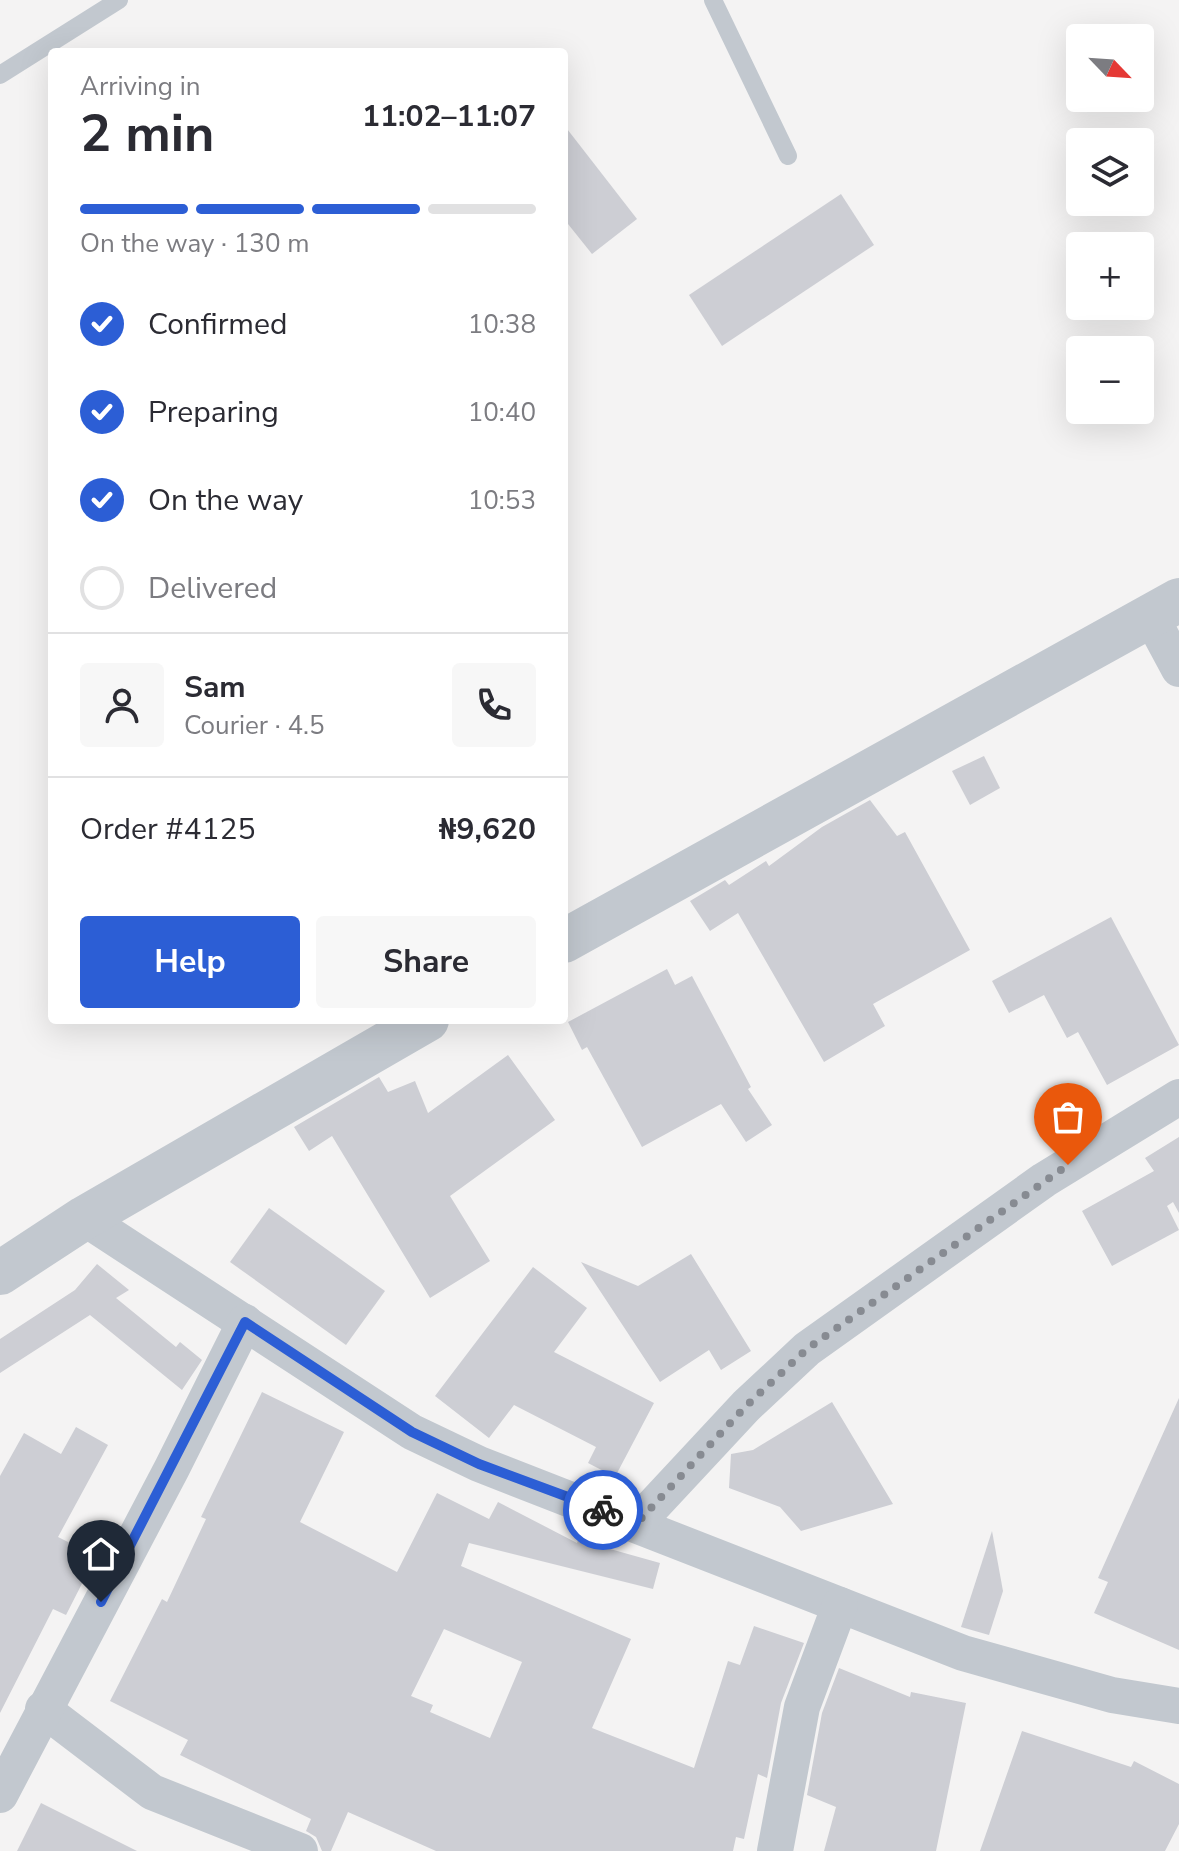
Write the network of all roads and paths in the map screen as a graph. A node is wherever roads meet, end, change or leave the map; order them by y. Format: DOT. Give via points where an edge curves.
graph roads {
  1 [pos="119,0"];
  2 [pos="713,0"];
  3 [pos="0,75"];
  4 [pos="788,156"];
  5 [pos="1164,608"];
  6 [pos="1179,669"];
  7 [pos="568,939"];
  8 [pos="420,1024"];
  9 [pos="1179,1097"];
  10 [pos="84,1218"];
  11 [pos="0,1273"];
  12 [pos="245,1322"];
  13 [pos="637,1523"];
  14 [pos="840,1605"];
  15 [pos="1179,1706"];
  16 [pos="43,1709"];
  17 [pos="0,1795"];
  18 [pos="300,1851"];
  19 [pos="775,1851"];
  1 -- 3 [label="lane"];
  2 -- 4 [label="lane"];
  5 -- 6 [label="street"];
  5 -- 7 [label="street"];
  8 -- 10 [label="street"];
  9 -- 13 [label="street" via="1044,1180 807,1349"];
  10 -- 11 [label="street"];
  10 -- 12 [label="street"];
  12 -- 13 [label="street" via="412,1432 479,1464"];
  12 -- 16 [label="street"];
  13 -- 14 [label="street"];
  14 -- 15 [label="street" via="963,1653 1112,1695"];
  14 -- 19 [label="street" via="802,1707"];
  16 -- 17 [label="street"];
  16 -- 18 [label="street" via="152,1792"];
}
